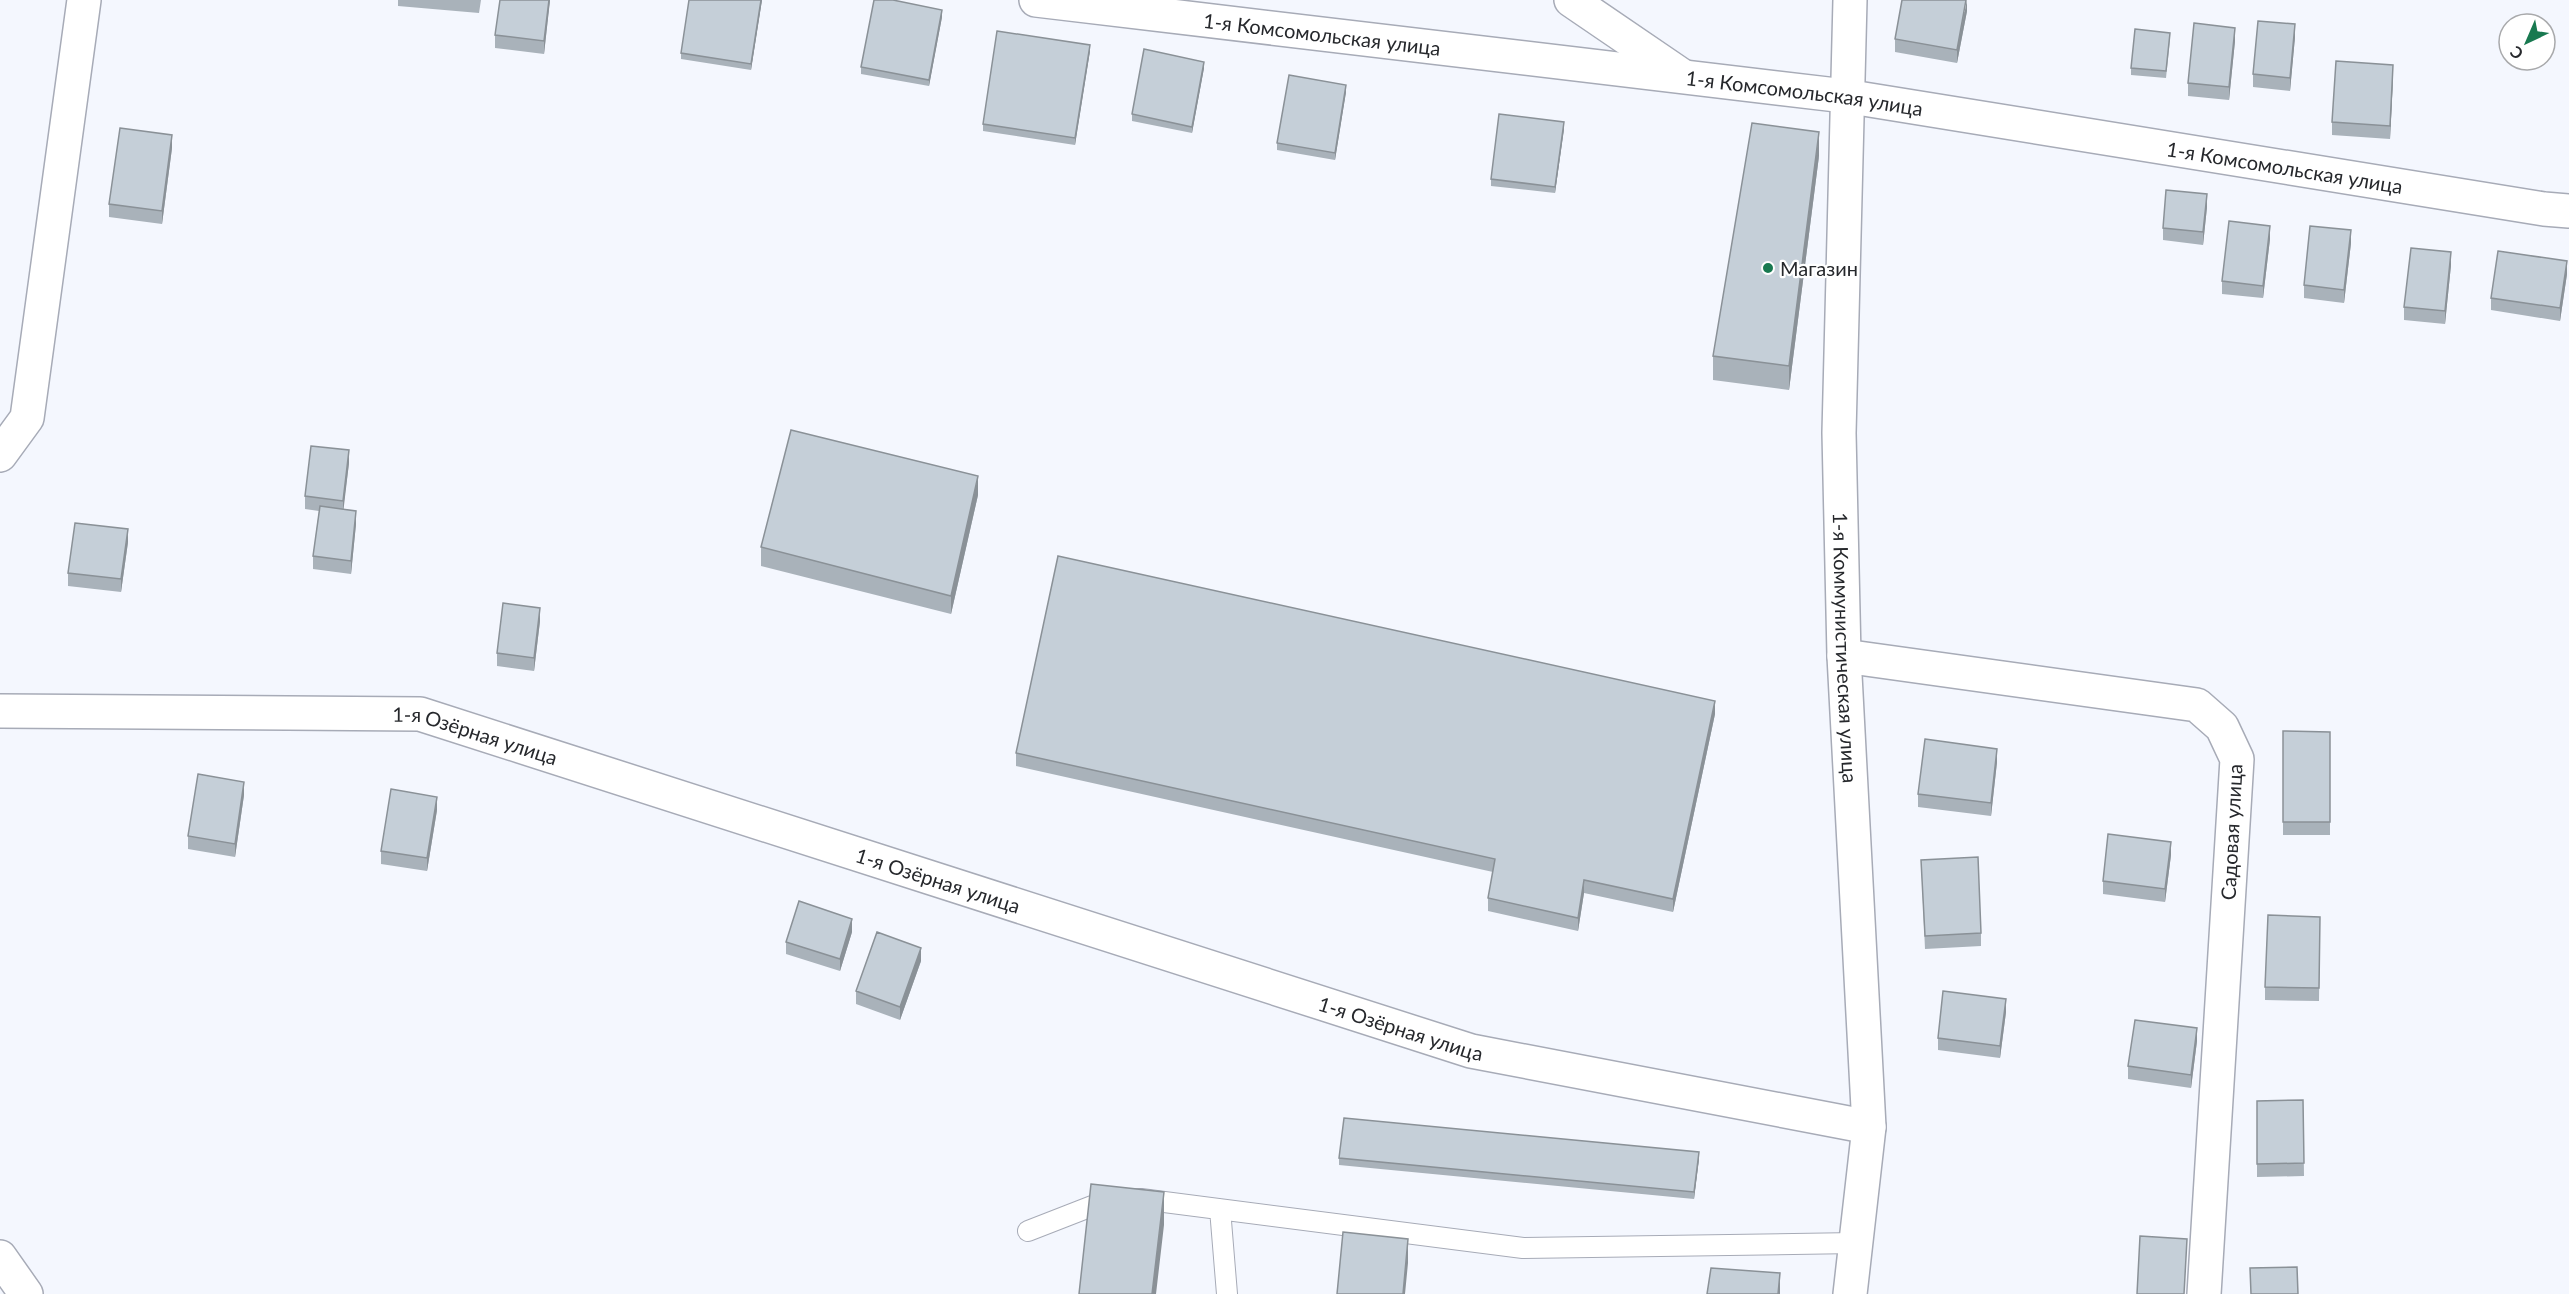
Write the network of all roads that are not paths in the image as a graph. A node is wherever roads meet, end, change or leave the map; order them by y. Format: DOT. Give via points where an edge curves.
graph roads {
  1 [pos="84,0"];
  2 [pos="1036,0"];
  3 [pos="1571,0"];
  4 [pos="1850,0"];
  5 [pos="1684,78"];
  6 [pos="1845,96"];
  7 [pos="2569,211"];
  8 [pos="0,455"];
  9 [pos="1844,656"];
  10 [pos="0,711"];
  11 [pos="1869,1127"];
  12 [pos="1221,1209"];
  13 [pos="1028,1231"];
  14 [pos="1856,1243"];
  15 [pos="0,1257"];
  16 [pos="26,1294"];
  17 [pos="1227,1294"];
  18 [pos="1850,1294"];
  19 [pos="2204,1294"];
  1 -- 8 [label="street" via="27,418"];
  2 -- 5 [label="street, 1-я Комсомольская улица"];
  3 -- 5 [label="street"];
  4 -- 6 [label="street, 1-я Коммунистическая улица"];
  5 -- 6 [label="street, 1-я Комсомольская улица"];
  6 -- 7 [label="street, 1-я Комсомольская улица"];
  6 -- 9 [label="street, 1-я Коммунистическая улица" via="1839,433"];
  9 -- 11 [label="street, 1-я Коммунистическая улица"];
  9 -- 19 [label="street, Садовая улица" via="2197,705 2222,727 2237,759"];
  10 -- 11 [label="street, 1-я Озёрная улица" via="420,714 1471,1051"];
  11 -- 14 [label="street, 1-я Коммунистическая улица"];
  12 -- 13 [label="lane" via="1141,1199 1105,1201"];
  12 -- 14 [label="lane" via="1523,1248"];
  12 -- 17 [label="lane"];
  14 -- 18 [label="street, 1-я Коммунистическая улица"];
  15 -- 16 [label="street"];
}
